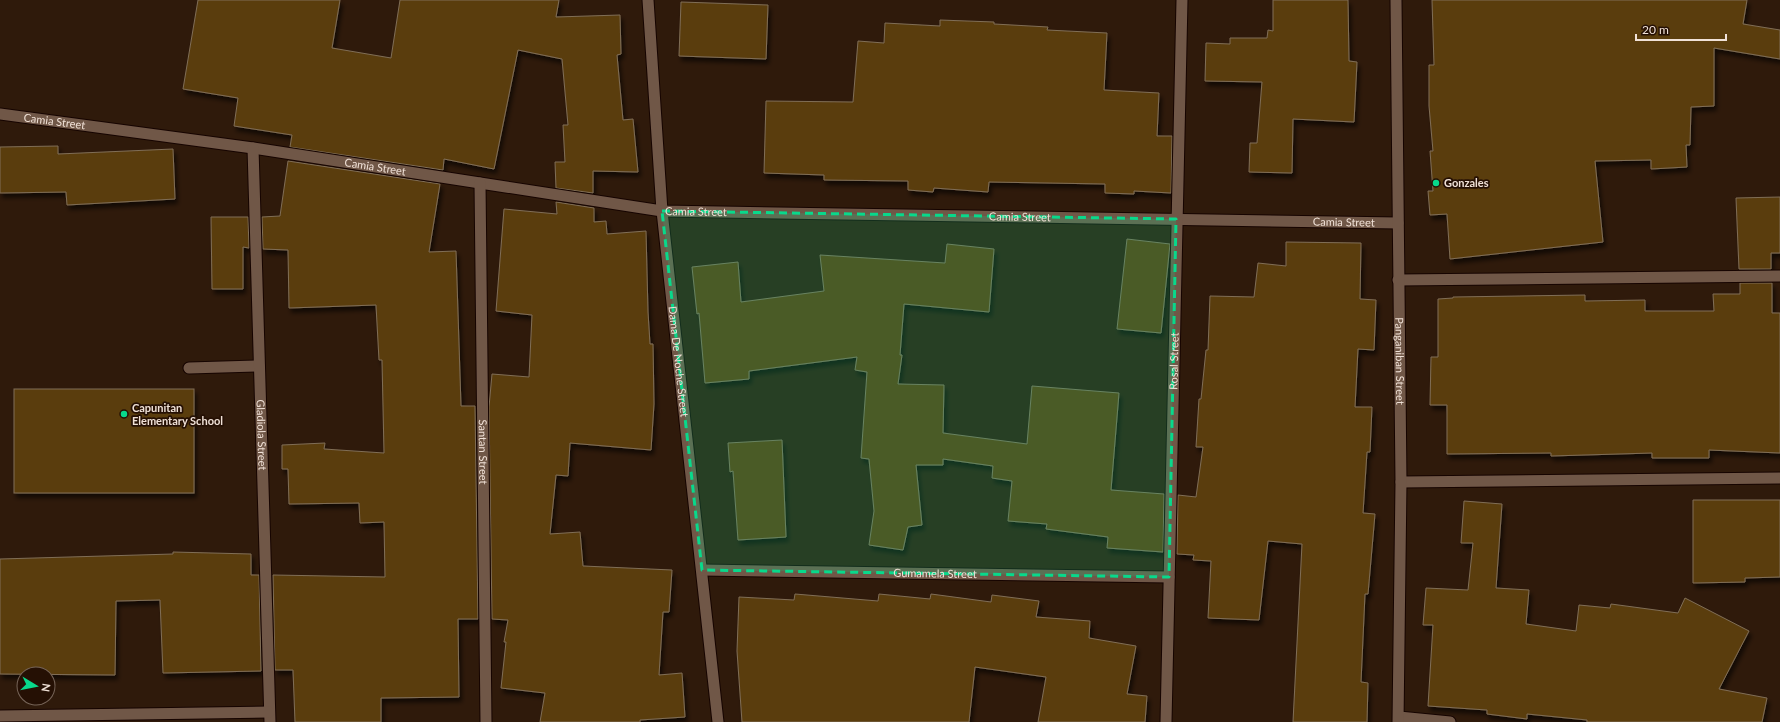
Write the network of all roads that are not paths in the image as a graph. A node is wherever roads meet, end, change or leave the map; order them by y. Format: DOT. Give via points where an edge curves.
graph roads {
  1 [pos="648,0"];
  2 [pos="1182,0"];
  3 [pos="1396,0"];
  4 [pos="0,114"];
  5 [pos="254,148"];
  6 [pos="480,183"];
  7 [pos="662,211"];
  8 [pos="1176,219"];
  9 [pos="1398,223"];
  10 [pos="1780,276"];
  11 [pos="1398,280"];
  12 [pos="259,366"];
  13 [pos="189,368"];
  14 [pos="1780,478"];
  15 [pos="1401,482"];
  16 [pos="702,570"];
  17 [pos="1169,577"];
  18 [pos="0,716"];
  19 [pos="270,717"];
  20 [pos="1399,719"];
  21 [pos="486,722"];
  22 [pos="718,722"];
  23 [pos="1166,722"];
  24 [pos="1450,722"];
  1 -- 7 [label="street, Dama De Noche Street"];
  2 -- 8 [label="street, Rosal Street"];
  3 -- 9 [label="street, Panganiban Street"];
  4 -- 5 [label="street, Camia Street"];
  5 -- 6 [label="street, Camia Street"];
  5 -- 12 [label="street, Gladiola Street"];
  6 -- 7 [label="street, Camia Street"];
  6 -- 21 [label="street, Santan Street"];
  7 -- 8 [label="street, Camia Street"];
  7 -- 16 [label="street, Dama De Noche Street"];
  8 -- 9 [label="street, Camia Street"];
  8 -- 17 [label="street, Rosal Street"];
  9 -- 11 [label="street, Panganiban Street"];
  10 -- 11 [label="street"];
  11 -- 15 [label="street, Panganiban Street"];
  12 -- 13 [label="street"];
  12 -- 19 [label="street, Gladiola Street"];
  14 -- 15 [label="street"];
  15 -- 20 [label="street, Panganiban Street"];
  16 -- 17 [label="street, Gumamela Street"];
  16 -- 22 [label="street, Dama De Noche Street"];
  17 -- 23 [label="street, Rosal Street"];
  18 -- 19 [label="street"];
  20 -- 24 [label="street"];
}
